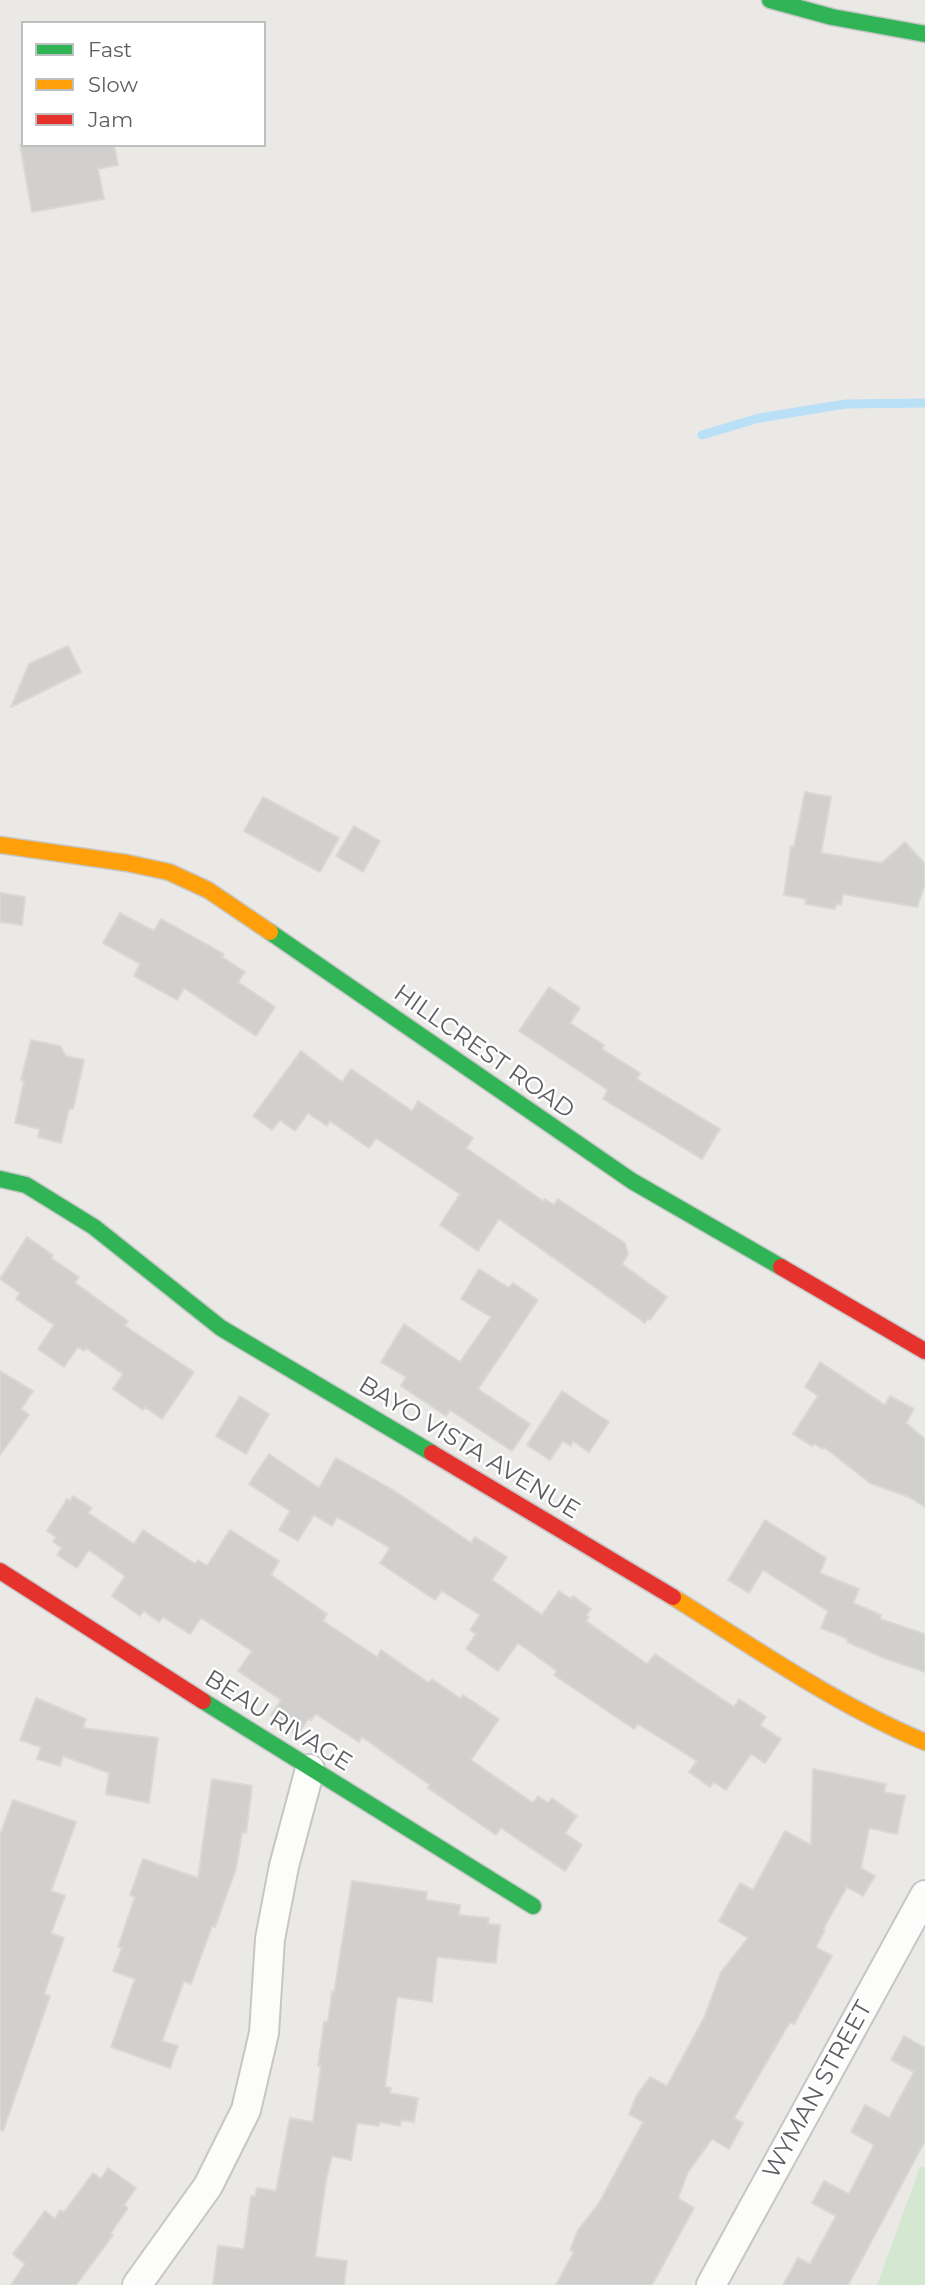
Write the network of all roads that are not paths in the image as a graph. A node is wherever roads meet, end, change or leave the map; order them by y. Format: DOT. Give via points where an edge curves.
graph roads {
  1 [pos="770,0"];
  2 [pos="925,34"];
  3 [pos="0,845"];
  4 [pos="0,1179"];
  5 [pos="925,1350"];
  6 [pos="0,1571"];
  7 [pos="925,1742"];
  8 [pos="310,1769"];
  9 [pos="925,1895"];
  10 [pos="533,1906"];
  11 [pos="136,2285"];
  12 [pos="711,2285"];
  1 -- 2 [label="street"];
  3 -- 5 [label="street, HILLCREST ROAD" via="169,872 208,890 632,1181"];
  4 -- 7 [label="street, BAYO VISTA AVENUE" via="26,1185 94,1227 221,1328 597,1550 816,1686"];
  6 -- 8 [label="street, BEAU RIVAGE"];
  8 -- 10 [label="street, BEAU RIVAGE"];
  8 -- 11 [label="street" via="270,1939 264,2032 246,2110 208,2186"];
  9 -- 12 [label="street, WYMAN STREET"];
}
